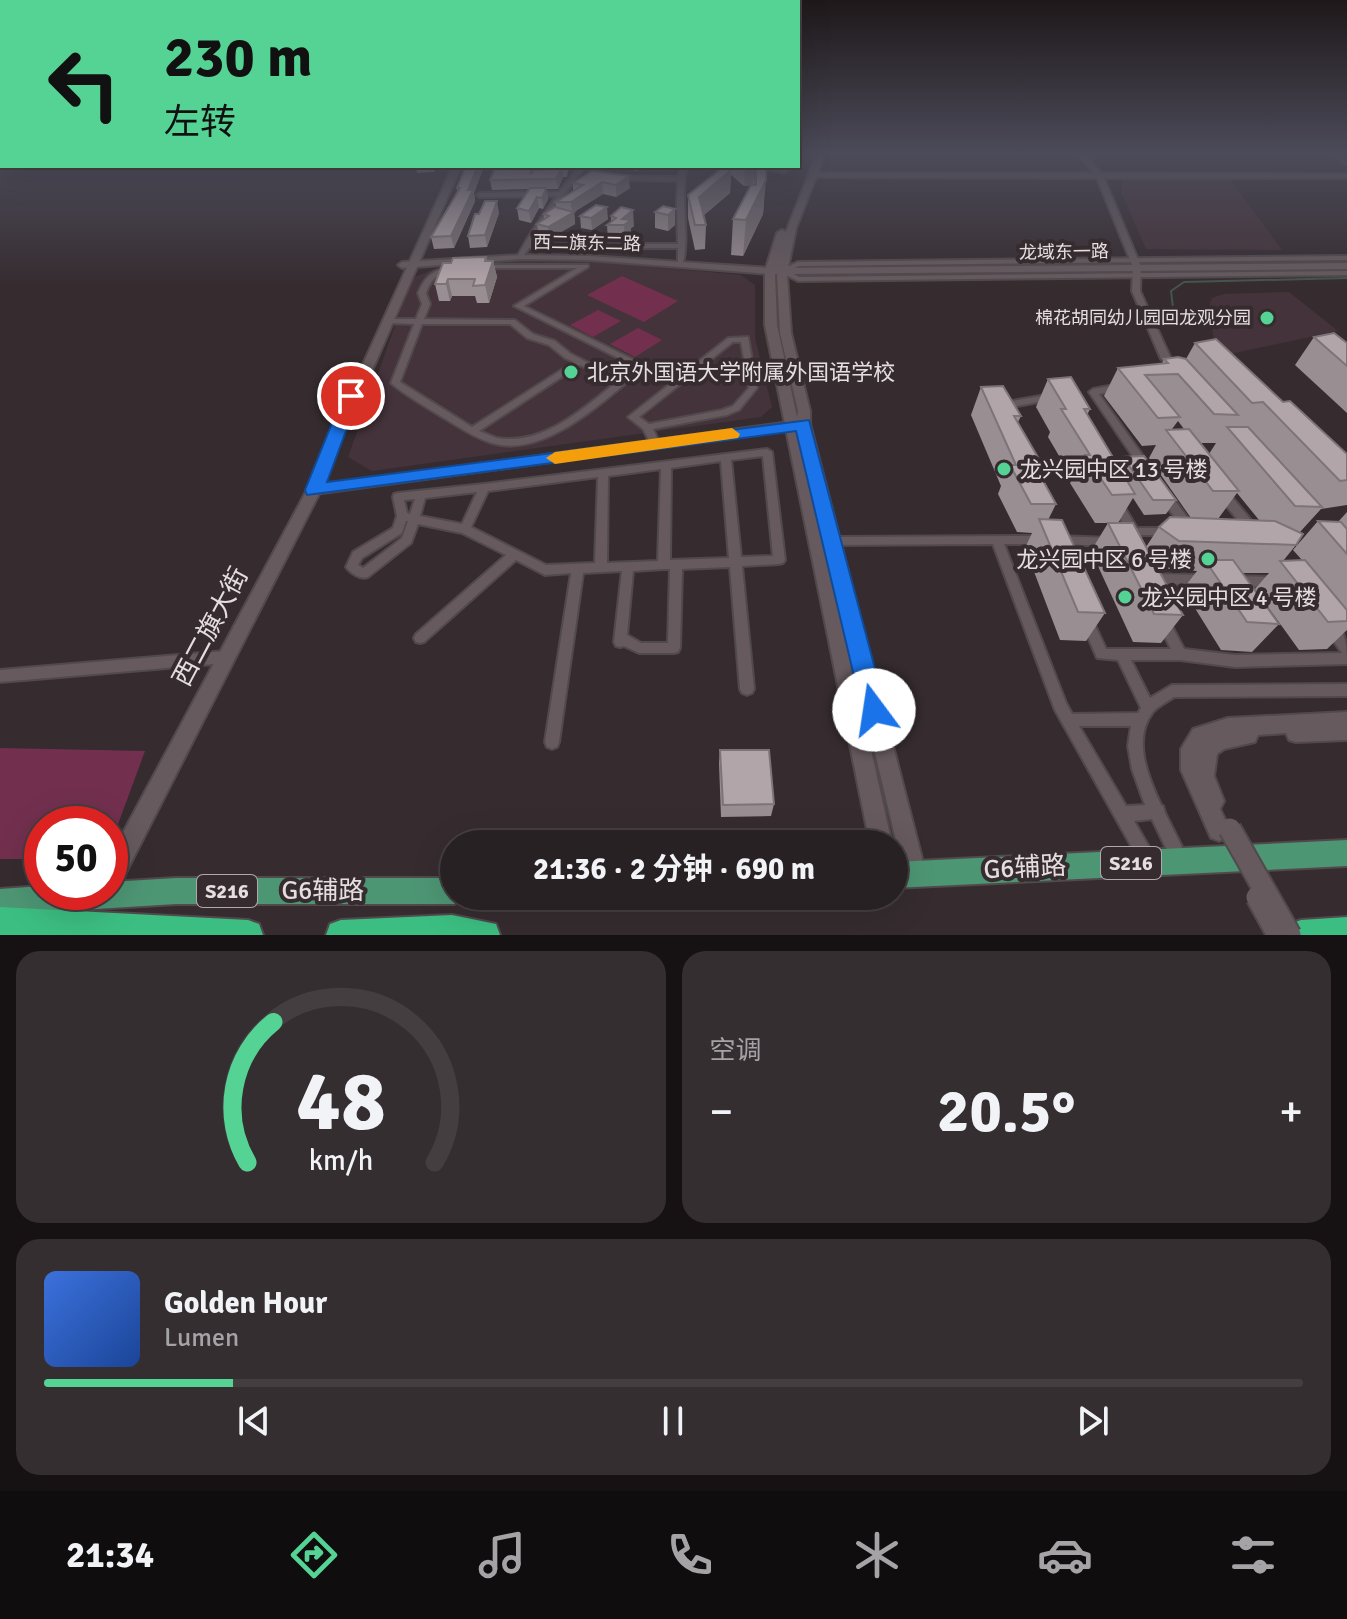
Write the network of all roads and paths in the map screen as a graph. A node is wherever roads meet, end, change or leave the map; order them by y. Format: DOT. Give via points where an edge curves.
graph roads {
  1 [pos="436,198"];
  2 [pos="441,198"];
  3 [pos="558,198"];
  4 [pos="681,198"];
  5 [pos="799,198"];
  6 [pos="804,198"];
  7 [pos="1108,198"];
  8 [pos="525,246"];
  9 [pos="683,246"];
  10 [pos="520,257"];
  11 [pos="1347,258"];
  12 [pos="587,262"];
  13 [pos="681,262"];
  14 [pos="1136,264"];
  15 [pos="407,265"];
  16 [pos="1347,266"];
  17 [pos="776,271"];
  18 [pos="1347,273"];
  19 [pos="528,313"];
  20 [pos="419,320"];
  21 [pos="387,321"];
  22 [pos="512,322"];
  23 [pos="559,328"];
  24 [pos="539,338"];
  25 [pos="589,343"];
  26 [pos="568,356"];
  27 [pos="1166,359"];
  28 [pos="580,362"];
  29 [pos="641,367"];
  30 [pos="620,382"];
  31 [pos="675,383"];
  32 [pos="1136,384"];
  33 [pos="351,396"];
  34 [pos="1063,397"];
  35 [pos="1004,419"];
  36 [pos="797,425"];
  37 [pos="647,427"];
  38 [pos="472,431"];
  39 [pos="655,444"];
  40 [pos="1148,451"];
  41 [pos="1135,452"];
  42 [pos="726,458"];
  43 [pos="666,465"];
  44 [pos="603,473"];
  45 [pos="1151,475"];
  46 [pos="1214,484"];
  47 [pos="1159,486"];
  48 [pos="484,488"];
  49 [pos="1106,488"];
  50 [pos="314,490"];
  51 [pos="421,495"];
  52 [pos="408,518"];
  53 [pos="1048,528"];
  54 [pos="465,529"];
  55 [pos="1236,530"];
  56 [pos="1252,530"];
  57 [pos="1191,531"];
  58 [pos="1206,531"];
  59 [pos="1134,532"];
  60 [pos="997,540"];
  61 [pos="1053,540"];
  62 [pos="1261,540"];
  63 [pos="832,541"];
  64 [pos="515,554"];
  65 [pos="736,562"];
  66 [pos="670,564"];
  67 [pos="628,566"];
  68 [pos="601,567"];
  69 [pos="578,568"];
  70 [pos="1292,582"];
  71 [pos="1147,591"];
  72 [pos="1154,604"];
  73 [pos="1083,610"];
  74 [pos="1320,616"];
  75 [pos="420,638"];
  76 [pos="1347,649"];
  77 [pos="1180,654"];
  78 [pos="1122,655"];
  79 [pos="226,657"];
  80 [pos="1347,658"];
  81 [pos="0,676"];
  82 [pos="747,689"];
  83 [pos="1347,690"];
  84 [pos="1147,708"];
  85 [pos="1069,720"];
  86 [pos="1347,721"];
  87 [pos="1347,731"];
  88 [pos="552,742"];
  89 [pos="1158,811"];
  90 [pos="1124,814"];
  91 [pos="878,830"];
  92 [pos="894,830"];
  93 [pos="1224,830"];
  94 [pos="128,845"];
  95 [pos="1347,853"];
  96 [pos="1180,861"];
  97 [pos="1150,862"];
  98 [pos="908,874"];
  99 [pos="128,890"];
  100 [pos="440,891"];
  101 [pos="24,899"];
  102 [pos="0,902"];
  103 [pos="0,922"];
  104 [pos="1347,932"];
  105 [pos="248,935"];
  106 [pos="341,935"];
  107 [pos="485,935"];
  108 [pos="1278,935"];
  109 [pos="1290,935"];
  110 [pos="1302,935"];
  1 -- 15 [label="main road, 西二旗大街"];
  2 -- 15 [label="main road, 西二旗大街"];
  3 -- 8 [label="street"];
  4 -- 9 [label="street"];
  5 -- 17 [label="main road"];
  6 -- 17 [label="main road"];
  7 -- 14 [label="street"];
  8 -- 9 [label="street"];
  8 -- 10 [label="street"];
  9 -- 13 [label="street"];
  10 -- 12 [label="street, 西二旗东二路"];
  10 -- 15 [label="street, 西二旗东二路"];
  11 -- 14 [label="street"];
  12 -- 13 [label="street, 西二旗东二路"];
  12 -- 19 [label="street" via="519,302"];
  12 -- 20 [label="street" via="440,270 427,280"];
  13 -- 17 [label="street, 西二旗东二路"];
  14 -- 16 [label="main road, 龙域东一路"];
  14 -- 17 [label="main road, 龙域东一路"];
  14 -- 27 [label="street" via="1136,291"];
  15 -- 21 [label="main road, 西二旗大街"];
  15 -- 33 [label="main road, 西二旗大街" via="351,382"];
  17 -- 18 [label="street" via="798,279"];
  17 -- 36 [label="main road" via="804,411"];
  19 -- 22 [label="street"];
  19 -- 23 [label="street"];
  20 -- 21 [label="street"];
  20 -- 22 [label="street"];
  20 -- 38 [label="street" via="395,383"];
  21 -- 33 [label="main road, 西二旗大街"];
  22 -- 24 [label="street"];
  23 -- 24 [label="street"];
  23 -- 25 [label="street"];
  24 -- 26 [label="street"];
  25 -- 26 [label="street"];
  25 -- 29 [label="street"];
  26 -- 28 [label="street"];
  28 -- 30 [label="street"];
  28 -- 38 [label="street"];
  29 -- 30 [label="street"];
  29 -- 31 [label="street"];
  30 -- 38 [label="street" via="539,438 501,442"];
  31 -- 37 [label="street" via="633,417"];
  31 -- 37 [label="street" via="731,340 745,339 753,388 736,408"];
  32 -- 41 [label="street" via="1093,392"];
  33 -- 50 [label="main road, 西二旗大街"];
  34 -- 35 [label="street" via="998,407"];
  36 -- 39 [label="street"];
  36 -- 63 [label="main road"];
  36 -- 91 [label="main road"];
  37 -- 39 [label="street"];
  39 -- 50 [label="street"];
  40 -- 41 [label="street"];
  41 -- 45 [label="street"];
  42 -- 43 [label="street"];
  42 -- 65 [label="street"];
  42 -- 65 [label="street" via="767,452 779,560"];
  43 -- 44 [label="street"];
  43 -- 66 [label="street"];
  44 -- 48 [label="street"];
  44 -- 68 [label="street"];
  46 -- 56 [label="street"];
  47 -- 57 [label="street"];
  48 -- 51 [label="street"];
  48 -- 54 [label="street"];
  49 -- 59 [label="street"];
  50 -- 79 [label="main road, 西二旗大街"];
  51 -- 52 [label="street"];
  51 -- 52 [label="street" via="398,497"];
  52 -- 52 [label="street" via="407,540 364,574 352,567 357,555"];
  52 -- 54 [label="street"];
  53 -- 61 [label="street"];
  54 -- 64 [label="street"];
  55 -- 56 [label="street"];
  56 -- 62 [label="street"];
  57 -- 58 [label="street"];
  57 -- 59 [label="street"];
  59 -- 61 [label="street" via="1112,534 1112,542"];
  60 -- 61 [label="street"];
  60 -- 63 [label="street"];
  60 -- 85 [label="street"];
  63 -- 92 [label="main road"];
  64 -- 69 [label="street" via="545,570"];
  64 -- 75 [label="street"];
  65 -- 66 [label="street"];
  65 -- 82 [label="street"];
  66 -- 67 [label="street"];
  66 -- 67 [label="street" via="674,648 639,648 621,640"];
  67 -- 68 [label="street"];
  68 -- 69 [label="street"];
  69 -- 88 [label="street"];
  70 -- 71 [label="street" via="1141,579"];
  72 -- 77 [label="street"];
  73 -- 78 [label="street" via="1102,654"];
  74 -- 76 [label="street"];
  77 -- 78 [label="street"];
  77 -- 80 [label="street" via="1235,661 1266,654"];
  78 -- 84 [label="street"];
  79 -- 81 [label="street"];
  79 -- 94 [label="main road, 西二旗大街"];
  83 -- 84 [label="street" via="1172,691"];
  84 -- 85 [label="street"];
  84 -- 89 [label="street" via="1135,733 1138,769"];
  85 -- 90 [label="street"];
  86 -- 93 [label="main road" via="1228,727 1200,736 1191,749 1191,770"];
  87 -- 93 [label="main road" via="1243,735 1212,743 1204,756 1204,776"];
  89 -- 90 [label="street"];
  89 -- 96 [label="street"];
  90 -- 97 [label="street"];
  93 -- 108 [label="main road, bridge"];
  93 -- 109 [label="main road, bridge"];
  95 -- 96 [label="main road, G6辅路 / S216"];
  96 -- 97 [label="main road, G6辅路 / S216"];
  97 -- 98 [label="main road, G6辅路 / S216"];
  99 -- 100 [label="main road, G6辅路 / S216"];
  101 -- 102 [label="main road, G6辅路 / S216"];
  103 -- 105 [label="highway"];
  104 -- 110 [label="highway"];
  106 -- 107 [label="highway" via="452,930"];
}
